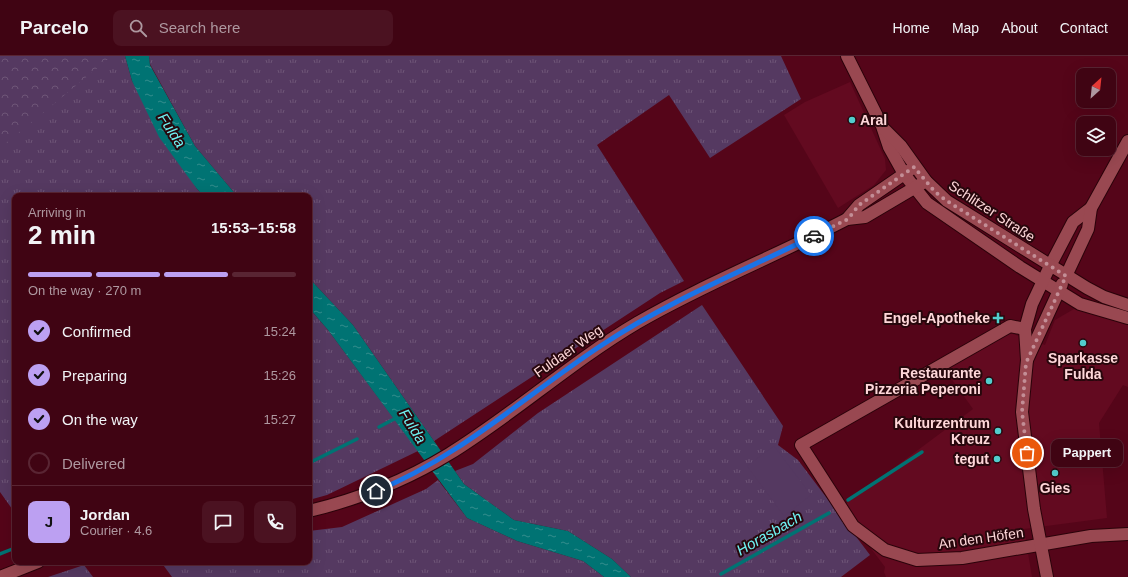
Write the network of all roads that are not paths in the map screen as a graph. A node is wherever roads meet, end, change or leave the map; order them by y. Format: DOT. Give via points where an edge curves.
graph roads {
  1 [pos="847,56"];
  2 [pos="1128,141"];
  3 [pos="909,171"];
  4 [pos="926,181"];
  5 [pos="915,188"];
  6 [pos="1091,208"];
  7 [pos="848,219"];
  8 [pos="1050,266"];
  9 [pos="1066,276"];
  10 [pos="1043,281"];
  11 [pos="1059,291"];
  12 [pos="1128,305"];
  13 [pos="1128,318"];
  14 [pos="1025,329"];
  15 [pos="1027,360"];
  16 [pos="312,510"];
  17 [pos="1128,534"];
  18 [pos="1041,544"];
  19 [pos="30,565"];
  20 [pos="0,577"];
  21 [pos="1047,577"];
  1 -- 3 [label="main road, Schlitzer Straße" via="882,126 901,146"];
  2 -- 6 [label="main road"];
  3 -- 4 [label="main road, Schlitzer Straße"];
  3 -- 5 [label="main road, Schlitzer Straße"];
  3 -- 7 [label="main road, Fuldaer Weg" via="859,205"];
  4 -- 5 [label="main road, Fuldaer Weg"];
  4 -- 8 [label="main road, Schlitzer Straße" via="941,197 964,213"];
  5 -- 7 [label="main road, Fuldaer Weg" via="865,217"];
  5 -- 10 [label="main road, Schlitzer Straße" via="932,207"];
  6 -- 8 [label="main road" via="1073,222"];
  6 -- 9 [label="main road" via="1088,229"];
  7 -- 16 [label="main road, Fuldaer Weg" via="673,303 637,323 576,363 449,454 364,496"];
  8 -- 9 [label="main road, Schlitzer Straße"];
  8 -- 10 [label="main road"];
  9 -- 11 [label="main road"];
  9 -- 12 [label="main road, Schlitzer Straße" via="1093,292"];
  10 -- 11 [label="main road, Schlitzer Straße"];
  10 -- 14 [label="main road" via="1032,304"];
  11 -- 13 [label="main road, Schlitzer Straße" via="1088,307"];
  11 -- 15 [label="main road"];
  14 -- 15 [label="main road"];
  14 -- 18 [label="main road, An den Höfen" via="1010,326 801,445 853,526 886,550 917,560 962,558"];
  15 -- 18 [label="main road" via="1023,429"];
  17 -- 18 [label="main road" via="1091,536"];
  18 -- 21 [label="main road"];
  19 -- 20 [label="main road"];
}
